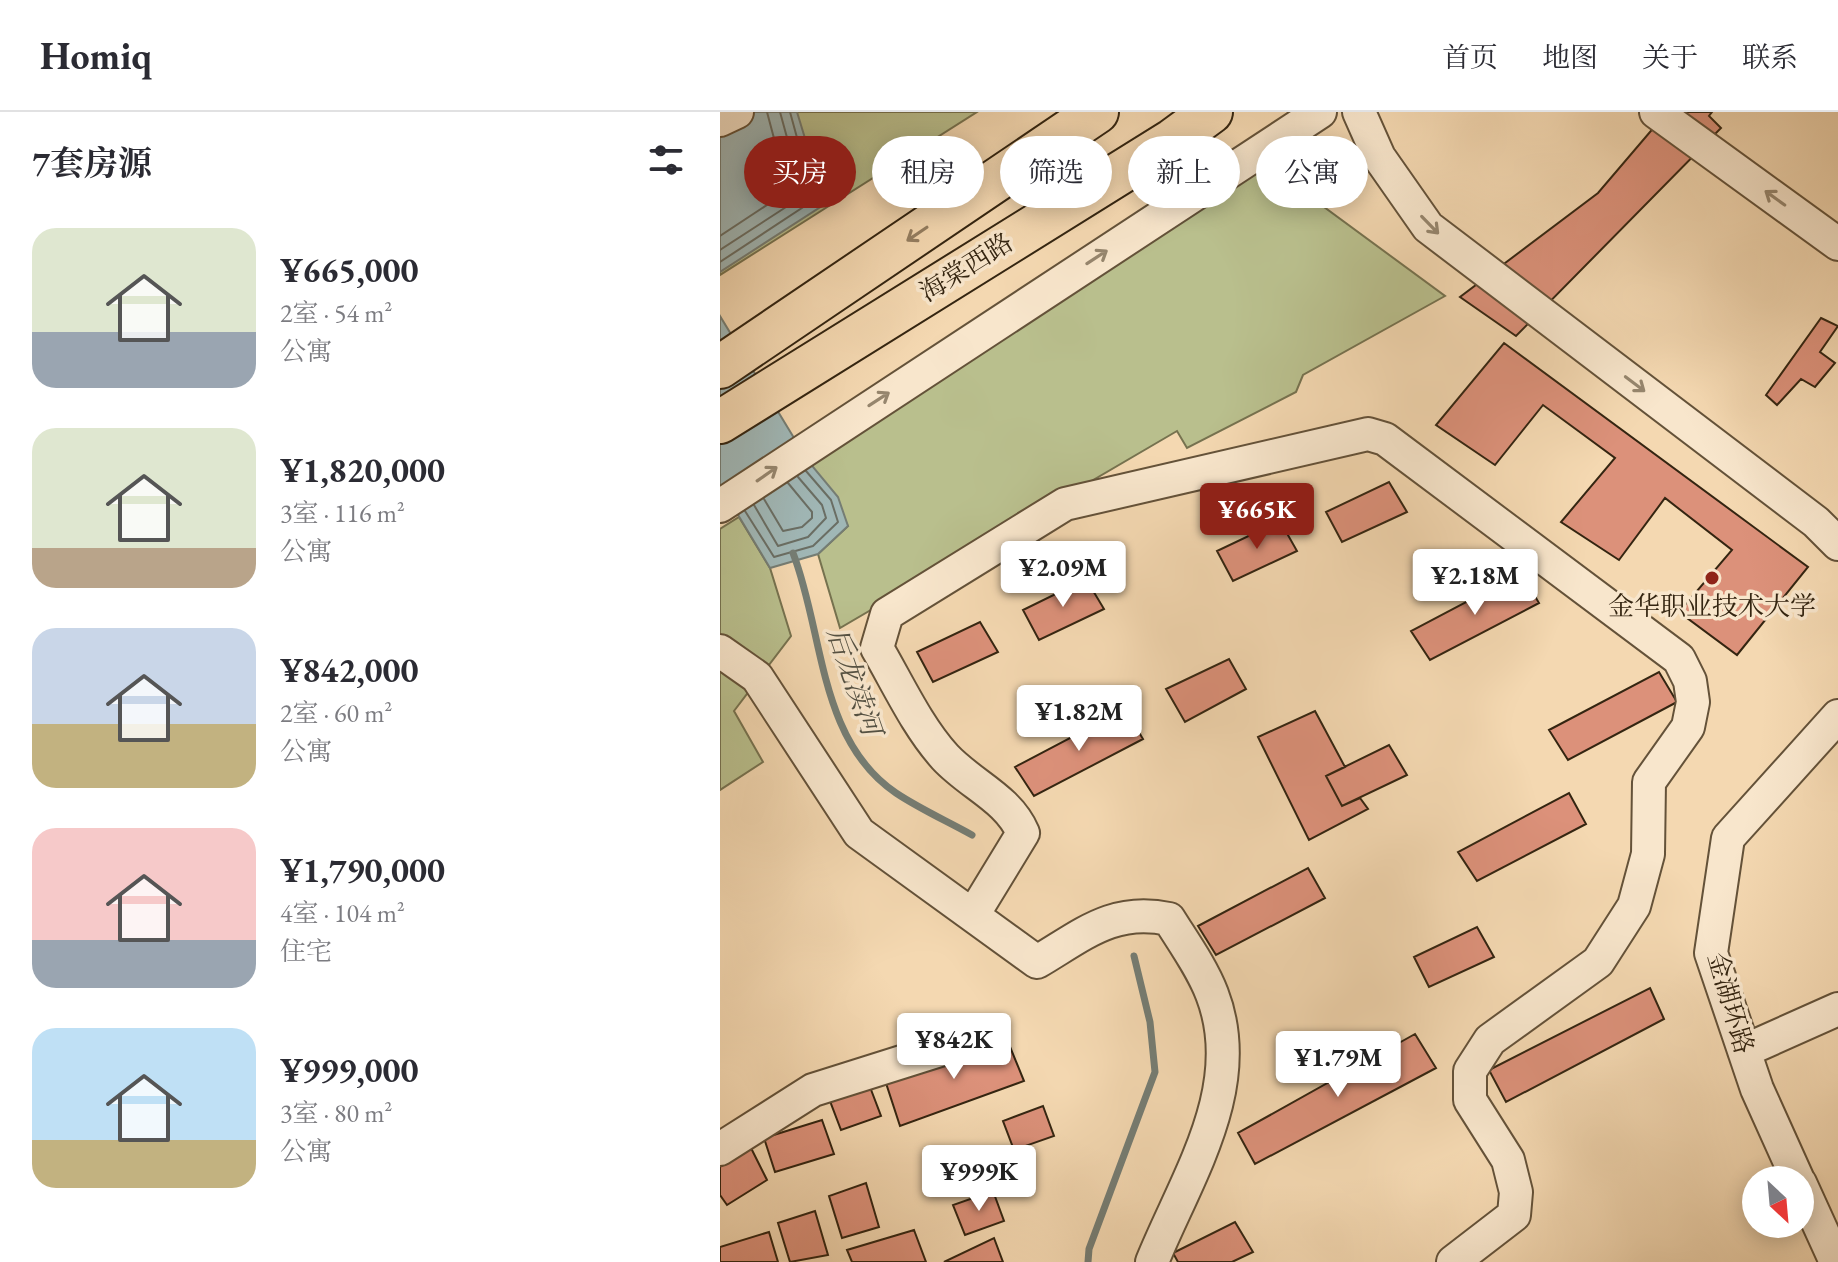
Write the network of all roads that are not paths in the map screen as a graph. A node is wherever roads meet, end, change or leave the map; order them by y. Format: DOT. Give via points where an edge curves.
graph roads {
  1 [pos="737,112"];
  2 [pos="1097,112"];
  3 [pos="1211,112"];
  4 [pos="1320,112"];
  5 [pos="1359,112"];
  6 [pos="1656,112"];
  7 [pos="720,120"];
  8 [pos="1838,244"];
  9 [pos="720,367"];
  10 [pos="720,422"];
  11 [pos="720,506"];
  12 [pos="1838,544"];
  13 [pos="720,651"];
  14 [pos="1838,716"];
  15 [pos="973,915"];
  16 [pos="1838,1009"];
  17 [pos="943,1049"];
  18 [pos="1744,1051"];
  19 [pos="720,1149"];
  20 [pos="1792,1166"];
  21 [pos="1814,1214"];
  22 [pos="1152,1262"];
  23 [pos="1453,1262"];
  24 [pos="1836,1262"];
  1 -- 7 [label="street"];
  2 -- 9 [label="main road, 海棠西路, one-way"];
  3 -- 10 [label="main road, 海棠西路"];
  11 -- 4 [label="street, one-way"];
  5 -- 12 [label="street, one-way" via="1379,157 1428,227"];
  8 -- 6 [label="street, one-way"];
  13 -- 15 [label="street" via="757,677 859,833"];
  14 -- 18 [label="street, 金湖环路" via="1728,838 1711,953"];
  15 -- 22 [label="street" via="1037,962 1107,922 1141,913 1169,919 1212,994 1224,1043 1219,1106"];
  15 -- 23 [label="street" via="1023,833 1016,816 946,758 919,720 877,648 887,614 1065,504 1368,434 1385,439 1679,659 1693,702 1688,727 1649,782 1648,854 1634,906 1598,962 1490,1040 1470,1071 1470,1100 1508,1160 1516,1192 1514,1215"];
  16 -- 18 [label="street"];
  17 -- 19 [label="street" via="813,1090"];
  18 -- 20 [label="street, 金湖环路"];
  21 -- 24 [label="street, 金湖环路"];
}
